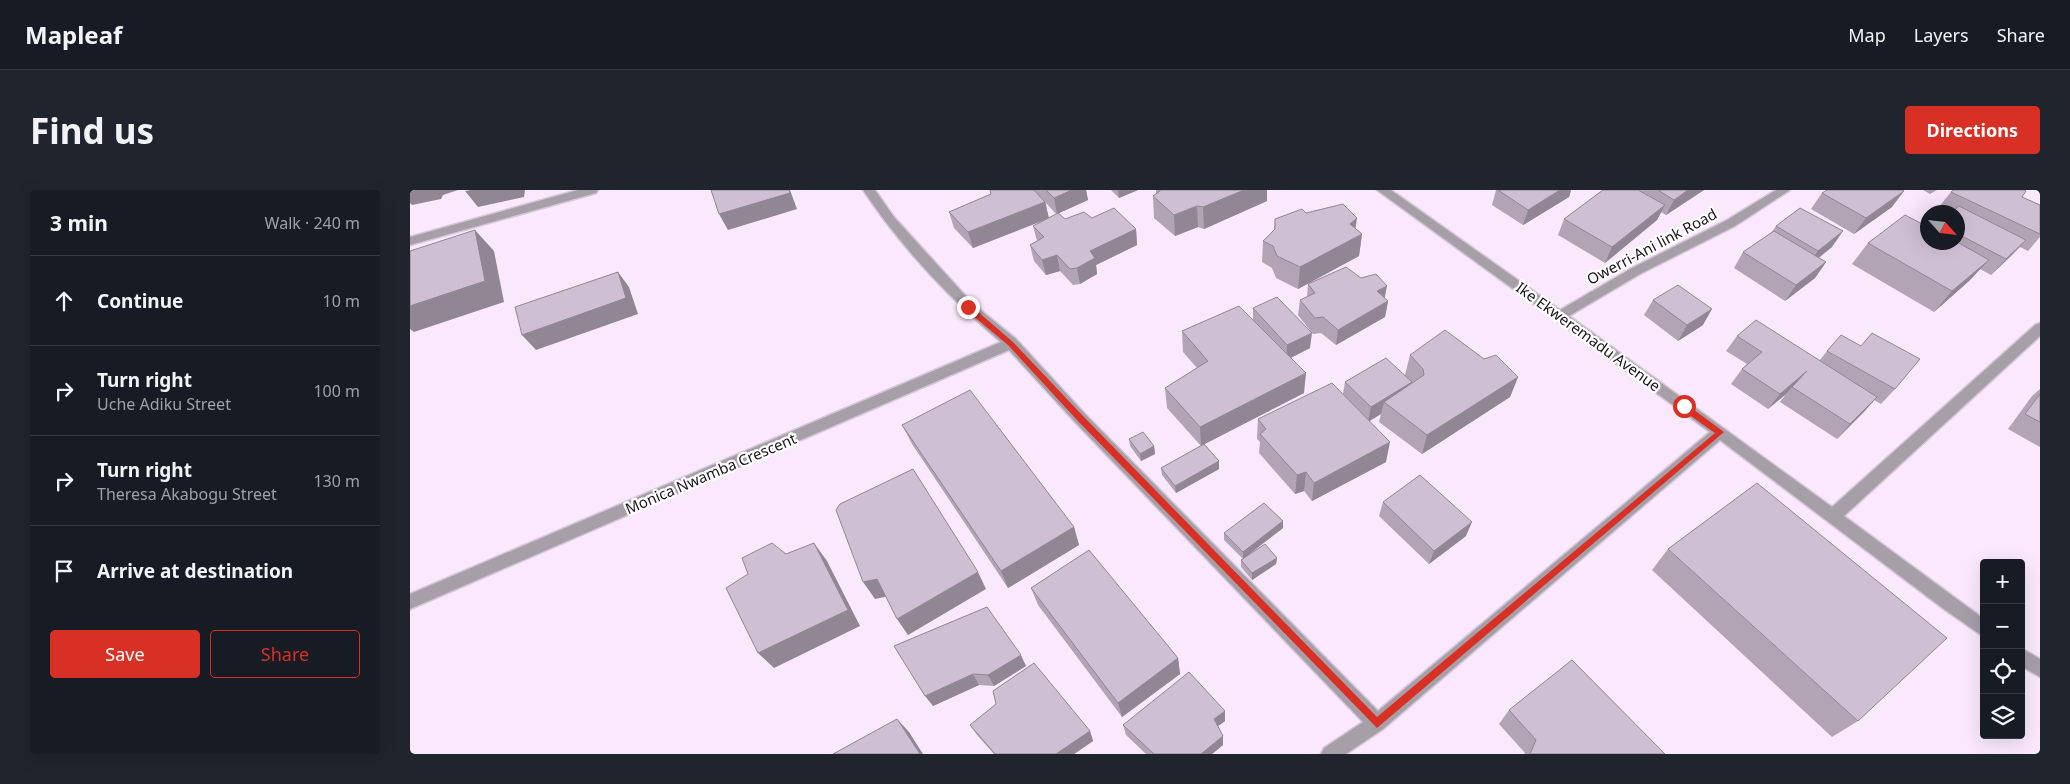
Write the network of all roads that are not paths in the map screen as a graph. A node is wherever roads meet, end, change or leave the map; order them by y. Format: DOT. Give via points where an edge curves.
graph roads {
  1 [pos="592,190"];
  2 [pos="869,190"];
  3 [pos="1383,190"];
  4 [pos="1784,190"];
  5 [pos="410,241"];
  6 [pos="1561,315"];
  7 [pos="2040,328"];
  8 [pos="1011,344"];
  9 [pos="1720,432"];
  10 [pos="1832,517"];
  11 [pos="410,602"];
  12 [pos="1980,626"];
  13 [pos="2025,659"];
  14 [pos="2040,669"];
  15 [pos="1377,723"];
  16 [pos="1330,754"];
  1 -- 5 [label="street"];
  2 -- 8 [label="street" via="890,220 968,307"];
  3 -- 6 [label="street, Ike Ekweremadu Avenue"];
  4 -- 6 [label="street, Owerri-Ani link Road" via="1731,223 1636,271"];
  6 -- 9 [label="street, Ike Ekweremadu Avenue"];
  7 -- 10 [label="street"];
  8 -- 11 [label="street, Monica Nwamba Crescent"];
  8 -- 15 [label="street"];
  9 -- 10 [label="street, Ike Ekweremadu Avenue"];
  9 -- 15 [label="street"];
  10 -- 12 [label="street, Ike Ekweremadu Avenue"];
  13 -- 14 [label="street"];
  15 -- 16 [label="street"];
}
